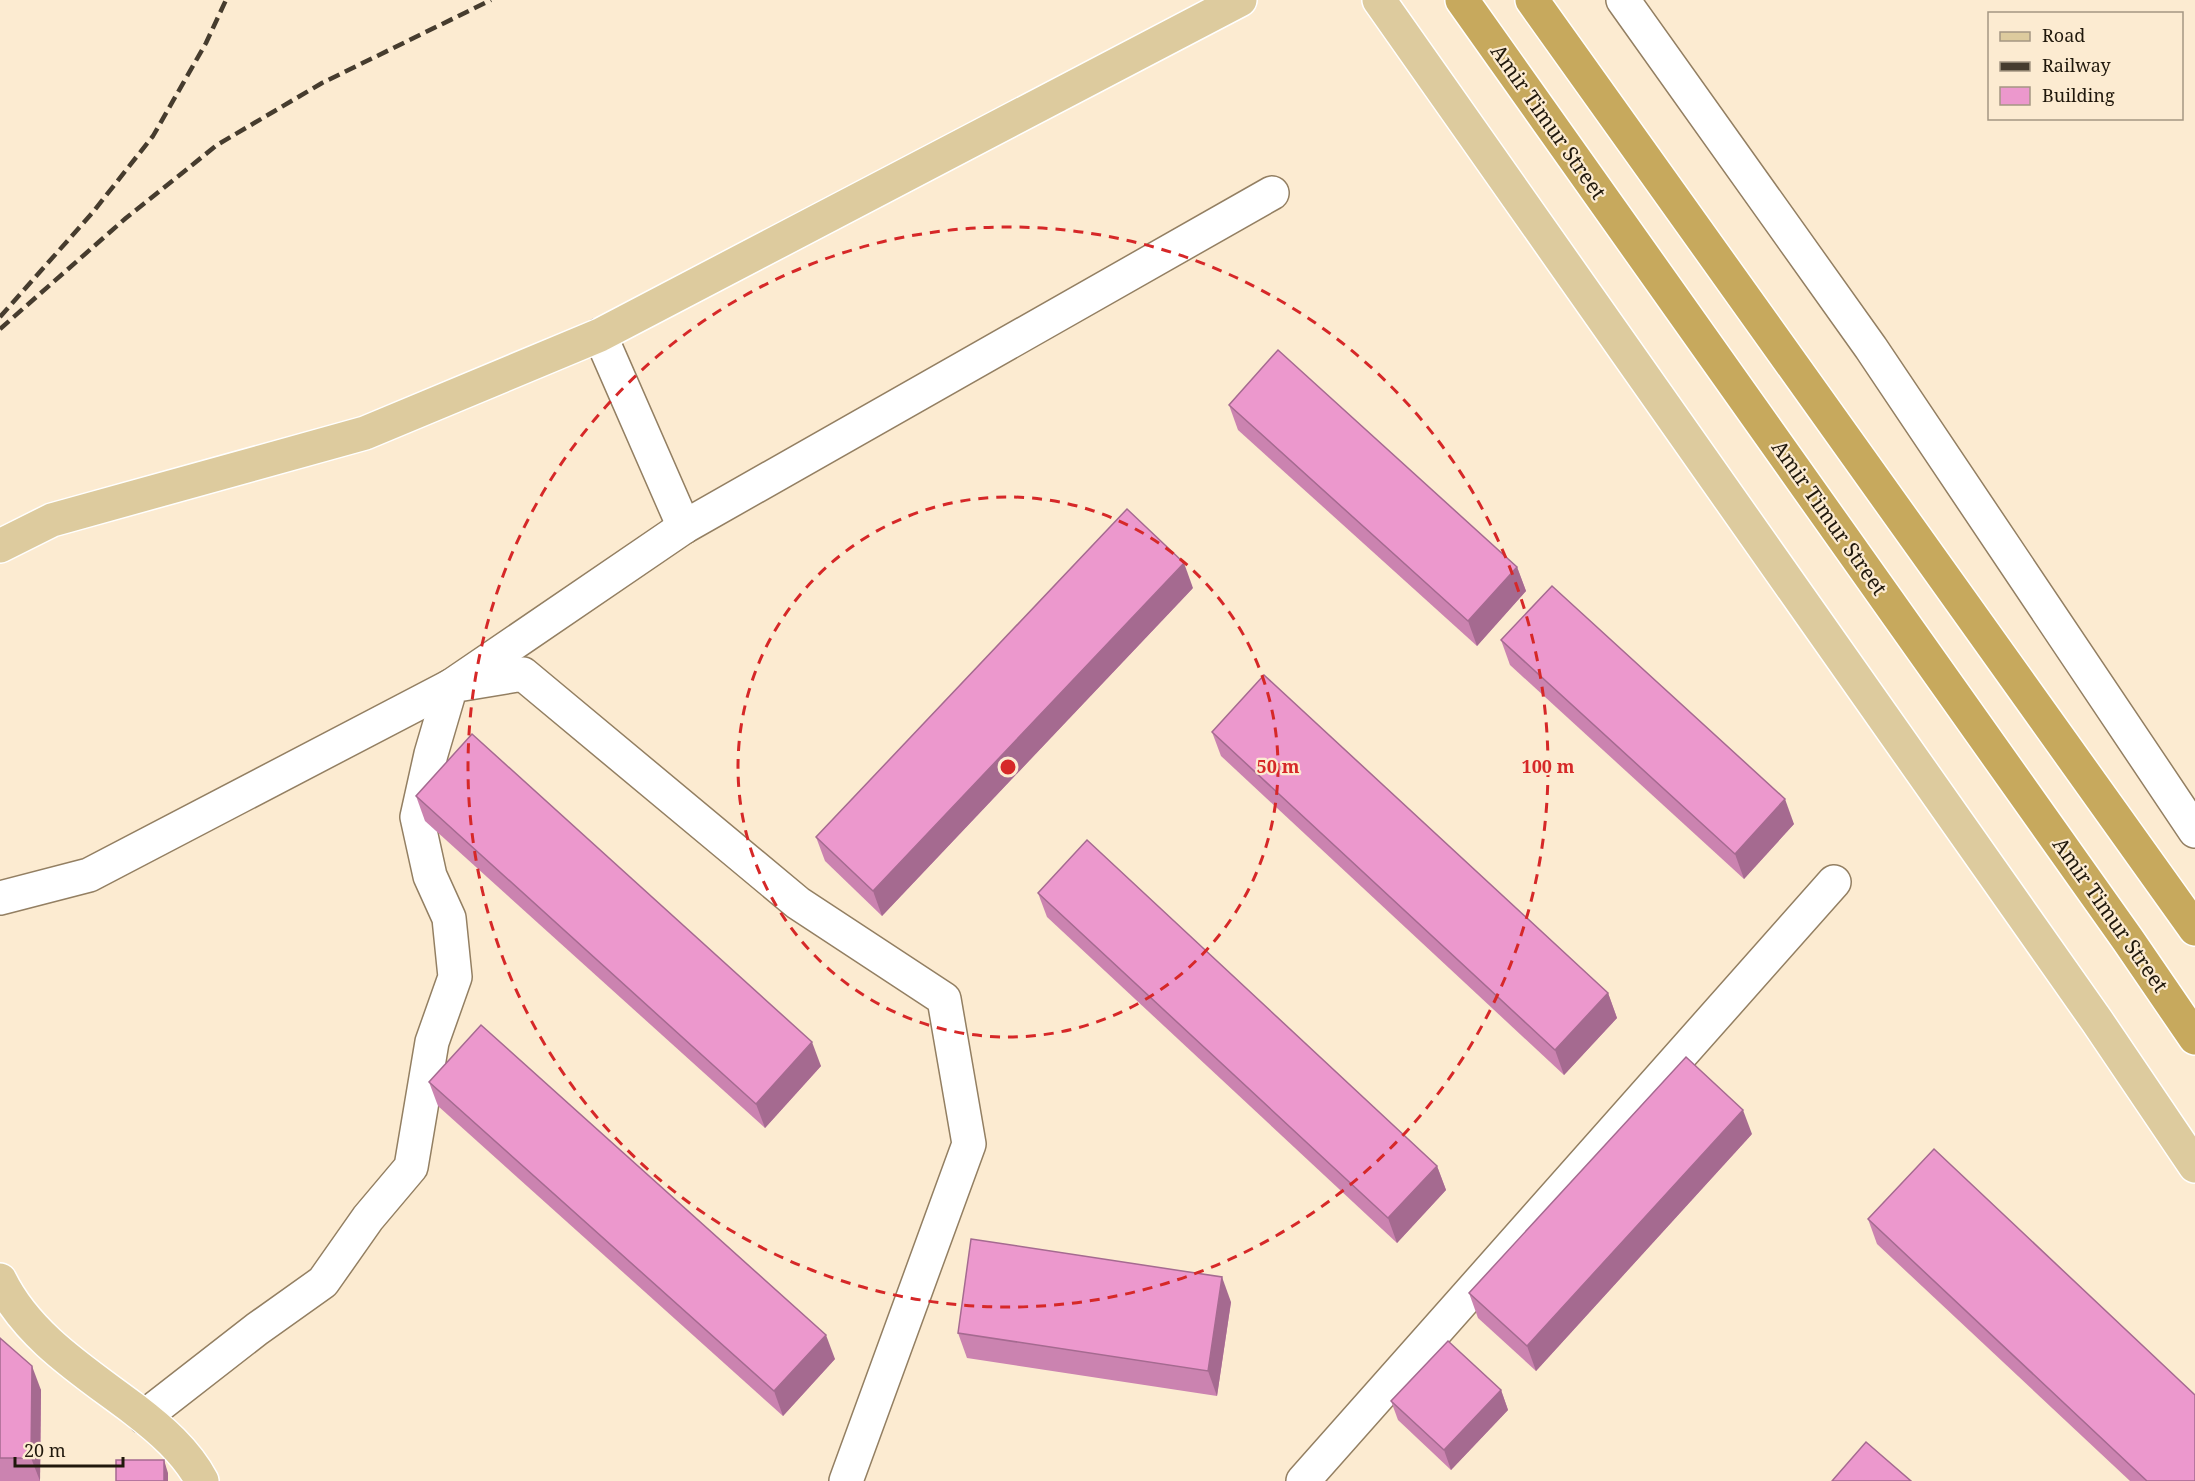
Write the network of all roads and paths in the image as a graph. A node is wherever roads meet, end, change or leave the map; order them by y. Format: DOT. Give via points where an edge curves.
graph roads {
  1 [pos="1240,0"];
  2 [pos="1379,0"];
  3 [pos="1462,0"];
  4 [pos="1532,0"];
  5 [pos="1623,0"];
  6 [pos="1272,193"];
  7 [pos="600,335"];
  8 [pos="684,527"];
  9 [pos="0,546"];
  10 [pos="451,687"];
  11 [pos="2195,831"];
  12 [pos="1834,882"];
  13 [pos="0,898"];
  14 [pos="2195,929"];
  15 [pos="2195,1038"];
  16 [pos="2195,1166"];
  17 [pos="0,1280"];
  18 [pos="144,1417"];
  19 [pos="202,1481"];
  20 [pos="846,1481"];
  21 [pos="1303,1481"];
  1 -- 7 [label="main road"];
  2 -- 16 [label="main road"];
  3 -- 15 [label="highway, Amir Timur Street"];
  4 -- 14 [label="highway"];
  5 -- 11 [label="street" via="1870,348"];
  6 -- 8 [label="street"];
  7 -- 8 [label="street"];
  7 -- 9 [label="main road" via="365,433 52,520"];
  8 -- 10 [label="street"];
  10 -- 13 [label="street" via="89,875"];
  10 -- 18 [label="street" via="417,817 430,876 449,918 455,977 432,1042 411,1167 368,1218 323,1282"];
  10 -- 20 [label="street" via="523,674 798,903 944,999 969,1144"];
  12 -- 21 [label="street"];
  17 -- 18 [label="main road" via="33,1328"];
  18 -- 19 [label="main road" via="165,1434"];
}
